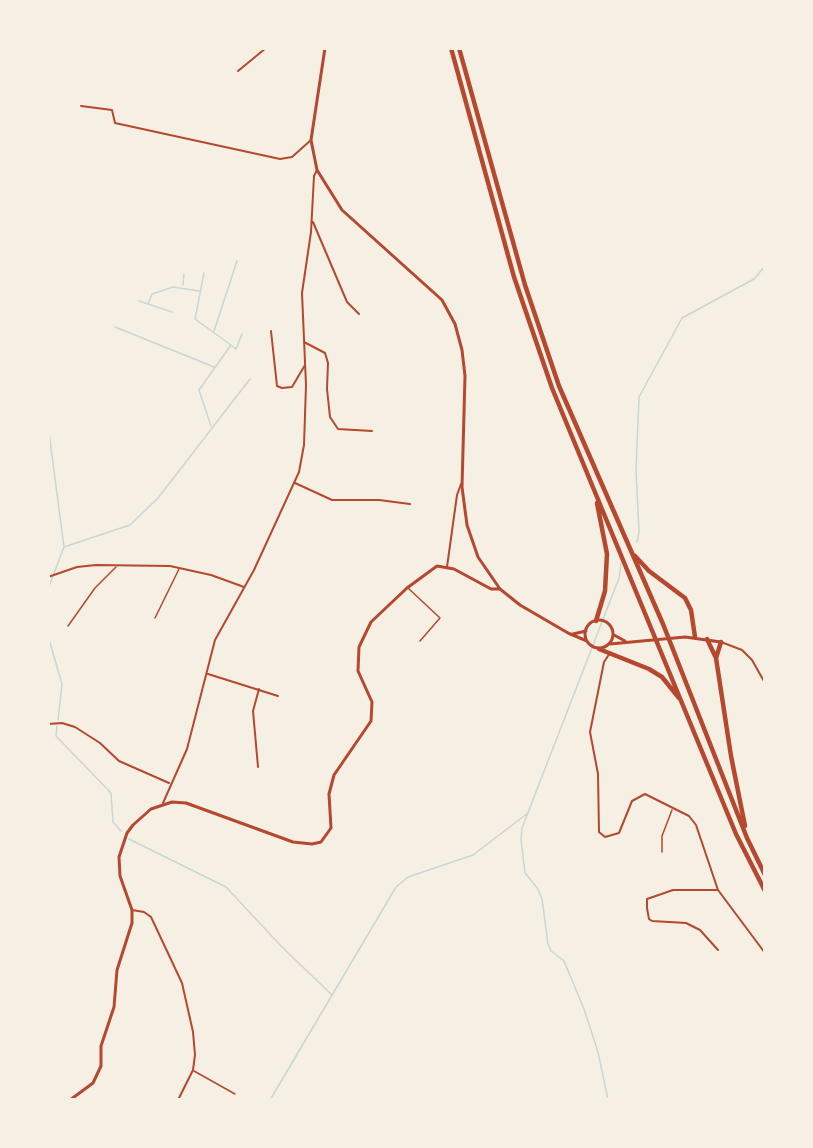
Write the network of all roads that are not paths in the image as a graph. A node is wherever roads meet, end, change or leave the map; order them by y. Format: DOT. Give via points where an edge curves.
graph roads {
  1 [pos="266,48"];
  2 [pos="325,48"];
  3 [pos="450,48"];
  4 [pos="459,48"];
  5 [pos="238,71"];
  6 [pos="81,106"];
  7 [pos="311,140"];
  8 [pos="317,170"];
  9 [pos="312,220"];
  10 [pos="359,314"];
  11 [pos="271,332"];
  12 [pos="304,342"];
  13 [pos="305,365"];
  14 [pos="372,431"];
  15 [pos="462,482"];
  16 [pos="295,483"];
  17 [pos="593,489"];
  18 [pos="410,504"];
  19 [pos="631,551"];
  20 [pos="116,567"];
  21 [pos="447,567"];
  22 [pos="179,569"];
  23 [pos="48,577"];
  24 [pos="244,587"];
  25 [pos="407,588"];
  26 [pos="500,589"];
  27 [pos="155,618"];
  28 [pos="598,620"];
  29 [pos="68,626"];
  30 [pos="586,631"];
  31 [pos="568,633"];
  32 [pos="614,635"];
  33 [pos="695,637"];
  34 [pos="707,639"];
  35 [pos="420,641"];
  36 [pos="587,641"];
  37 [pos="627,642"];
  38 [pos="721,642"];
  39 [pos="610,644"];
  40 [pos="598,649"];
  41 [pos="610,653"];
  42 [pos="716,658"];
  43 [pos="208,674"];
  44 [pos="765,683"];
  45 [pos="259,689"];
  46 [pos="278,696"];
  47 [pos="684,704"];
  48 [pos="48,724"];
  49 [pos="258,767"];
  50 [pos="170,783"];
  51 [pos="163,803"];
  52 [pos="673,807"];
  53 [pos="747,838"];
  54 [pos="662,852"];
  55 [pos="765,875"];
  56 [pos="718,890"];
  57 [pos="765,891"];
  58 [pos="132,909"];
  59 [pos="718,950"];
  60 [pos="765,953"];
  61 [pos="193,1070"];
  62 [pos="235,1094"];
  63 [pos="70,1100"];
  64 [pos="178,1100"];
  1 -- 5 [label="street"];
  2 -- 7 [label="street"];
  3 -- 17 [label="highway" via="527,317"];
  4 -- 19 [label="highway" via="538,326"];
  6 -- 7 [label="street" via="112,110 115,123 280,159 292,157"];
  7 -- 8 [label="street"];
  8 -- 9 [label="street"];
  8 -- 15 [label="street" via="342,210 442,300 455,324 465,375"];
  9 -- 10 [label="street" via="347,302"];
  9 -- 12 [label="street" via="302,293"];
  11 -- 13 [label="street" via="277,386 292,387"];
  12 -- 13 [label="street"];
  12 -- 14 [label="street" via="325,353 330,417 338,429"];
  13 -- 16 [label="street" via="304,445"];
  15 -- 21 [label="street"];
  15 -- 26 [label="street" via="470,536 478,557"];
  16 -- 18 [label="street" via="332,500"];
  16 -- 24 [label="street"];
  17 -- 28 [label="highway" via="607,554 605,591"];
  17 -- 47 [label="highway"];
  19 -- 33 [label="highway" via="649,571 685,598"];
  19 -- 53 [label="highway"];
  20 -- 22 [label="street"];
  20 -- 23 [label="street" via="77,567"];
  20 -- 29 [label="lane" via="95,588"];
  21 -- 25 [label="street" via="437,566"];
  21 -- 26 [label="street" via="491,589"];
  22 -- 24 [label="street"];
  22 -- 27 [label="lane"];
  24 -- 43 [label="street" via="215,640"];
  25 -- 35 [label="lane" via="440,618"];
  25 -- 51 [label="street" via="371,622 359,647 358,671 372,702 371,720 334,775 329,794 331,828 321,842 300,844 186,803"];
  26 -- 31 [label="street"];
  28 -- 30 [label="street" via="589,624"];
  28 -- 32 [label="street" via="607,622"];
  30 -- 31 [label="street"];
  30 -- 36 [label="street"];
  31 -- 36 [label="street"];
  32 -- 37 [label="street"];
  32 -- 39 [label="street"];
  33 -- 34 [label="street"];
  33 -- 37 [label="street"];
  34 -- 38 [label="street"];
  34 -- 42 [label="highway"];
  36 -- 40 [label="street"];
  37 -- 39 [label="street"];
  38 -- 42 [label="highway"];
  38 -- 44 [label="street" via="742,650"];
  39 -- 40 [label="street"];
  40 -- 41 [label="highway"];
  41 -- 47 [label="highway" via="662,677"];
  41 -- 52 [label="street" via="604,662 591,732 598,774 599,832 605,837 619,833 632,801 638,796 645,794"];
  42 -- 53 [label="highway"];
  43 -- 45 [label="street"];
  43 -- 50 [label="street" via="187,749"];
  45 -- 46 [label="street"];
  45 -- 49 [label="street" via="253,711"];
  47 -- 57 [label="highway" via="736,834"];
  48 -- 50 [label="street" via="75,727 119,761"];
  50 -- 51 [label="street"];
  51 -- 58 [label="street" via="151,808 133,825 122,845 120,876"];
  52 -- 54 [label="lane" via="662,836"];
  52 -- 56 [label="street" via="696,825"];
  53 -- 55 [label="highway"];
  56 -- 59 [label="street" via="673,890 647,899 647,908 652,921 686,923 700,930"];
  56 -- 60 [label="street"];
  58 -- 61 [label="street" via="151,917 176,966 194,1038"];
  58 -- 63 [label="street" via="132,923 117,970 114,1007 101,1046 101,1066 93,1083"];
  61 -- 62 [label="lane"];
  61 -- 64 [label="street"];
}
